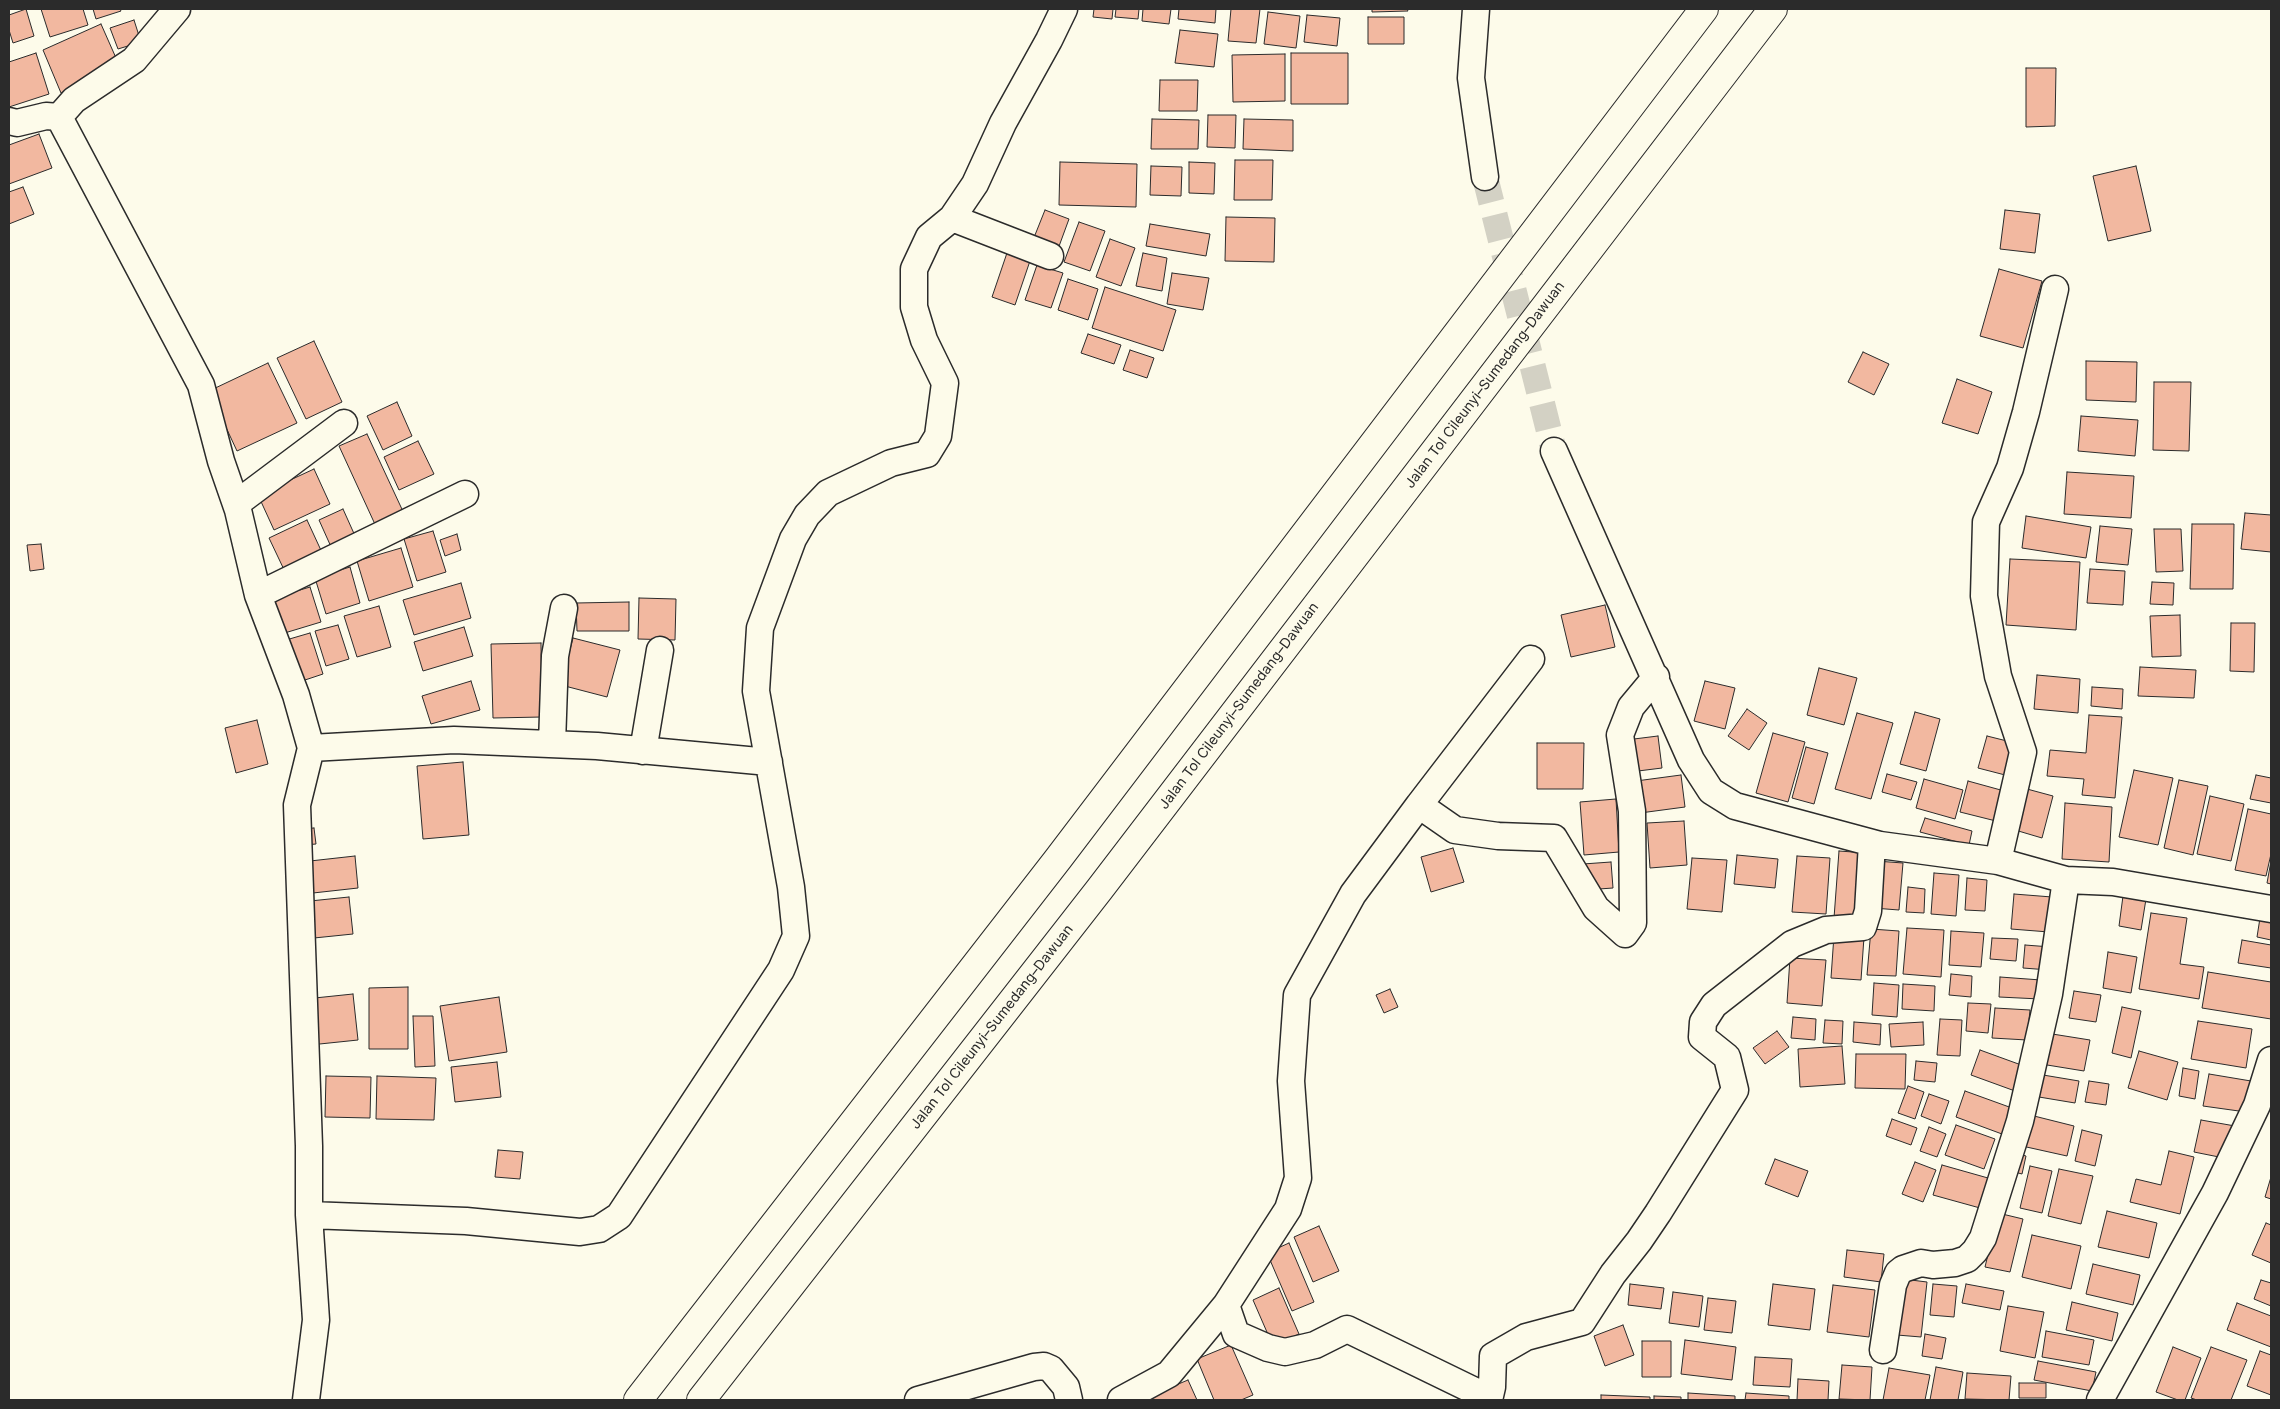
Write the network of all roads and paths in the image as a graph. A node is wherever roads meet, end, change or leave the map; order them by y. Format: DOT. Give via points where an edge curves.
graph roads {
  1 [pos="177,9"];
  2 [pos="1064,9"];
  3 [pos="1476,9"];
  4 [pos="1704,9"];
  5 [pos="1772,9"];
  6 [pos="58,117"];
  7 [pos="9,120"];
  8 [pos="1485,177"];
  9 [pos="952,218"];
  10 [pos="1050,256"];
  11 [pos="2055,289"];
  12 [pos="344,423"];
  13 [pos="1554,450"];
  14 [pos="465,494"];
  15 [pos="236,504"];
  16 [pos="258,596"];
  17 [pos="564,608"];
  18 [pos="660,650"];
  19 [pos="1531,659"];
  20 [pos="1656,678"];
  21 [pos="552,744"];
  22 [pos="311,748"];
  23 [pos="643,751"];
  24 [pos="769,762"];
  25 [pos="1419,805"];
  26 [pos="1872,843"];
  27 [pos="1998,861"];
  28 [pos="2066,880"];
  29 [pos="2271,909"];
  30 [pos="2271,1060"];
  31 [pos="309,1215"];
  32 [pos="1226,1305"];
  33 [pos="1882,1350"];
  34 [pos="1489,1399"];
  35 [pos="306,1400"];
  36 [pos="638,1400"];
  37 [pos="701,1400"];
  38 [pos="918,1400"];
  39 [pos="1069,1400"];
  40 [pos="1121,1400"];
  41 [pos="2100,1400"];
  1 -- 6 [label="street" via="134,60 74,100"];
  2 -- 9 [label="street" via="975,184"];
  3 -- 8 [label="street" via="1471,78"];
  4 -- 36 [label="highway" via="1058,859"];
  5 -- 37 [label="highway, Jalan Tol Cileunyi–Sumedang–Dawuan" via="1098,890"];
  6 -- 7 [label="street" via="46,116 16,123"];
  6 -- 15 [label="street" via="201,385"];
  9 -- 10 [label="street"];
  9 -- 24 [label="street" via="930,237 914,269 914,307 924,340 945,383 938,436 927,454 891,463 828,494 807,515 793,539 760,628 756,691"];
  11 -- 27 [label="street" via="2010,468 1986,522 1984,596 1998,676 2023,752"];
  12 -- 15 [label="street"];
  13 -- 20 [label="street"];
  14 -- 16 [label="street"];
  15 -- 16 [label="street"];
  16 -- 22 [label="street" via="296,695"];
  17 -- 21 [label="street" via="555,656"];
  18 -- 23 [label="street"];
  19 -- 25 [label="street"];
  20 -- 25 [label="street" via="1631,707 1620,735 1632,811 1633,923 1625,934 1596,908 1554,838 1498,836 1455,830"];
  20 -- 26 [label="street" via="1691,760 1711,791 1735,806"];
  21 -- 22 [label="street" via="454,740"];
  21 -- 23 [label="street"];
  22 -- 31 [label="street" via="297,805"];
  23 -- 24 [label="street"];
  24 -- 31 [label="street" via="791,887 796,936 781,970 619,1216 599,1229 580,1232 466,1221"];
  25 -- 32 [label="street" via="1353,894 1297,995 1291,1081 1298,1178 1284,1216"];
  26 -- 27 [label="street"];
  26 -- 34 [label="street" via="1868,910 1863,927 1826,930 1792,944 1714,1006 1703,1022 1702,1037 1727,1057 1735,1090 1658,1213 1582,1322 1526,1338 1493,1356"];
  27 -- 28 [label="street"];
  28 -- 29 [label="street" via="2113,882"];
  28 -- 33 [label="street" via="2047,1003 2020,1121 1983,1238 1967,1259 1933,1265 1921,1263 1898,1273"];
  30 -- 41 [label="street" via="2257,1105 2215,1193"];
  31 -- 35 [label="street" via="316,1320"];
  32 -- 34 [label="street" via="1236,1334 1268,1348 1285,1352 1315,1345 1347,1329"];
  32 -- 40 [label="street" via="1169,1374"];
  38 -- 39 [label="street" via="1044,1366 1051,1369 1066,1387"];
}
